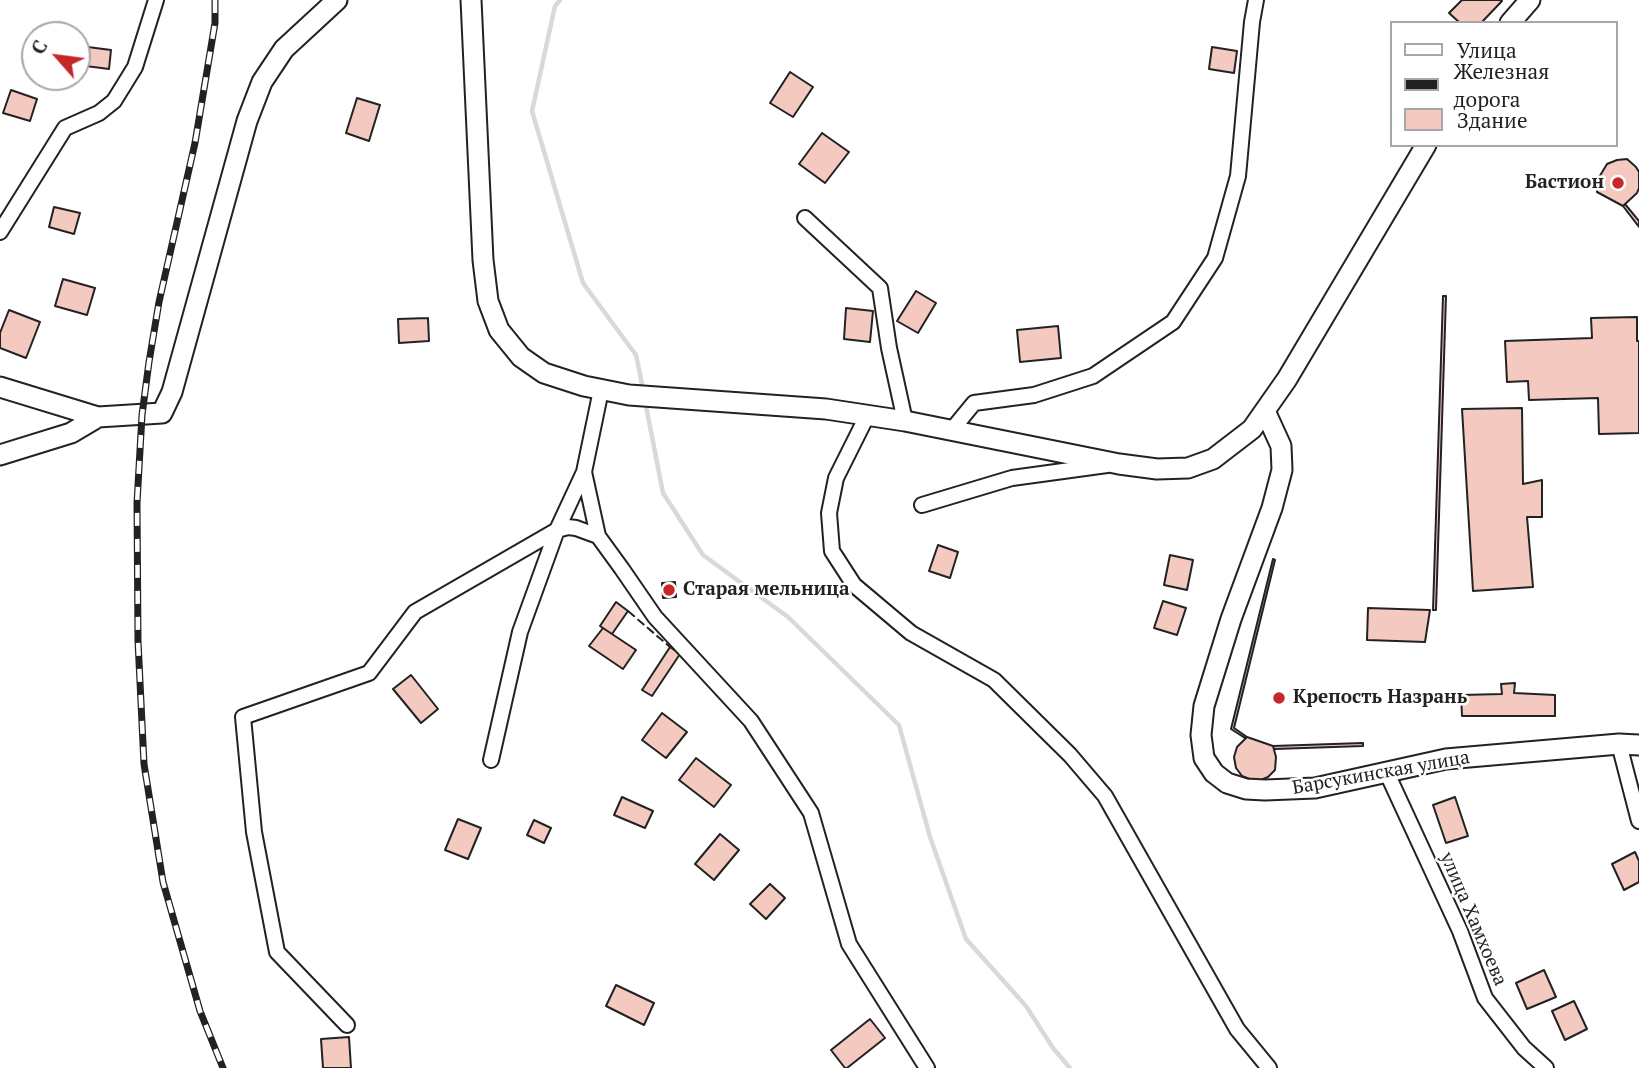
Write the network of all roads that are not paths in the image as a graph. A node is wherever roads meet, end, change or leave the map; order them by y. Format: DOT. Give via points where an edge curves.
graph roads {
  1 [pos="156,0"];
  2 [pos="337,0"];
  3 [pos="471,0"];
  4 [pos="1256,0"];
  5 [pos="1531,0"];
  6 [pos="1512,21"];
  7 [pos="1425,147"];
  8 [pos="805,218"];
  9 [pos="0,232"];
  10 [pos="0,387"];
  11 [pos="601,390"];
  12 [pos="1265,411"];
  13 [pos="868,414"];
  14 [pos="98,417"];
  15 [pos="905,421"];
  16 [pos="951,430"];
  17 [pos="0,455"];
  18 [pos="1119,464"];
  19 [pos="584,472"];
  20 [pos="922,505"];
  21 [pos="557,530"];
  22 [pos="598,536"];
  23 [pos="1619,744"];
  24 [pos="1639,745"];
  25 [pos="491,760"];
  26 [pos="1386,771"];
  27 [pos="1639,821"];
  28 [pos="346,1025"];
  29 [pos="927,1068"];
  30 [pos="1269,1068"];
  31 [pos="1546,1068"];
  1 -- 9 [label="street" via="135,67 114,101 65,128"];
  2 -- 14 [label="street" via="284,49 262,82 162,413"];
  3 -- 11 [label="street" via="488,301 499,330 521,357 544,373"];
  4 -- 16 [label="street" via="1238,176 1215,258 1173,322 1093,376 1034,395 974,403"];
  5 -- 6 [label="street"];
  7 -- 12 [label="street"];
  8 -- 15 [label="street" via="880,289"];
  10 -- 14 [label="street"];
  11 -- 13 [label="street"];
  11 -- 19 [label="street"];
  12 -- 18 [label="street" via="1252,429 1213,459 1188,468"];
  12 -- 26 [label="street, Барсукинская улица" via="1281,446 1282,470 1205,706 1204,758 1213,773 1245,789 1315,788"];
  13 -- 15 [label="street"];
  13 -- 30 [label="street" via="836,478 828,513 832,551 855,585 911,633 994,680 1105,796 1237,1028"];
  14 -- 17 [label="street" via="71,433"];
  15 -- 16 [label="street"];
  16 -- 18 [label="street"];
  18 -- 20 [label="street" via="1012,478"];
  19 -- 21 [label="street"];
  19 -- 22 [label="street"];
  21 -- 22 [label="street" via="576,528"];
  21 -- 25 [label="street" via="520,632"];
  21 -- 28 [label="street" via="415,612 369,673 243,717 254,832 277,952"];
  22 -- 29 [label="street" via="655,617 751,721 811,813 849,944"];
  23 -- 24 [label="street, Барсукинская улица"];
  23 -- 26 [label="street, Барсукинская улица" via="1446,759"];
  23 -- 27 [label="street"];
  26 -- 31 [label="street, улица Хамхоева" via="1460,930 1485,998"];
}
